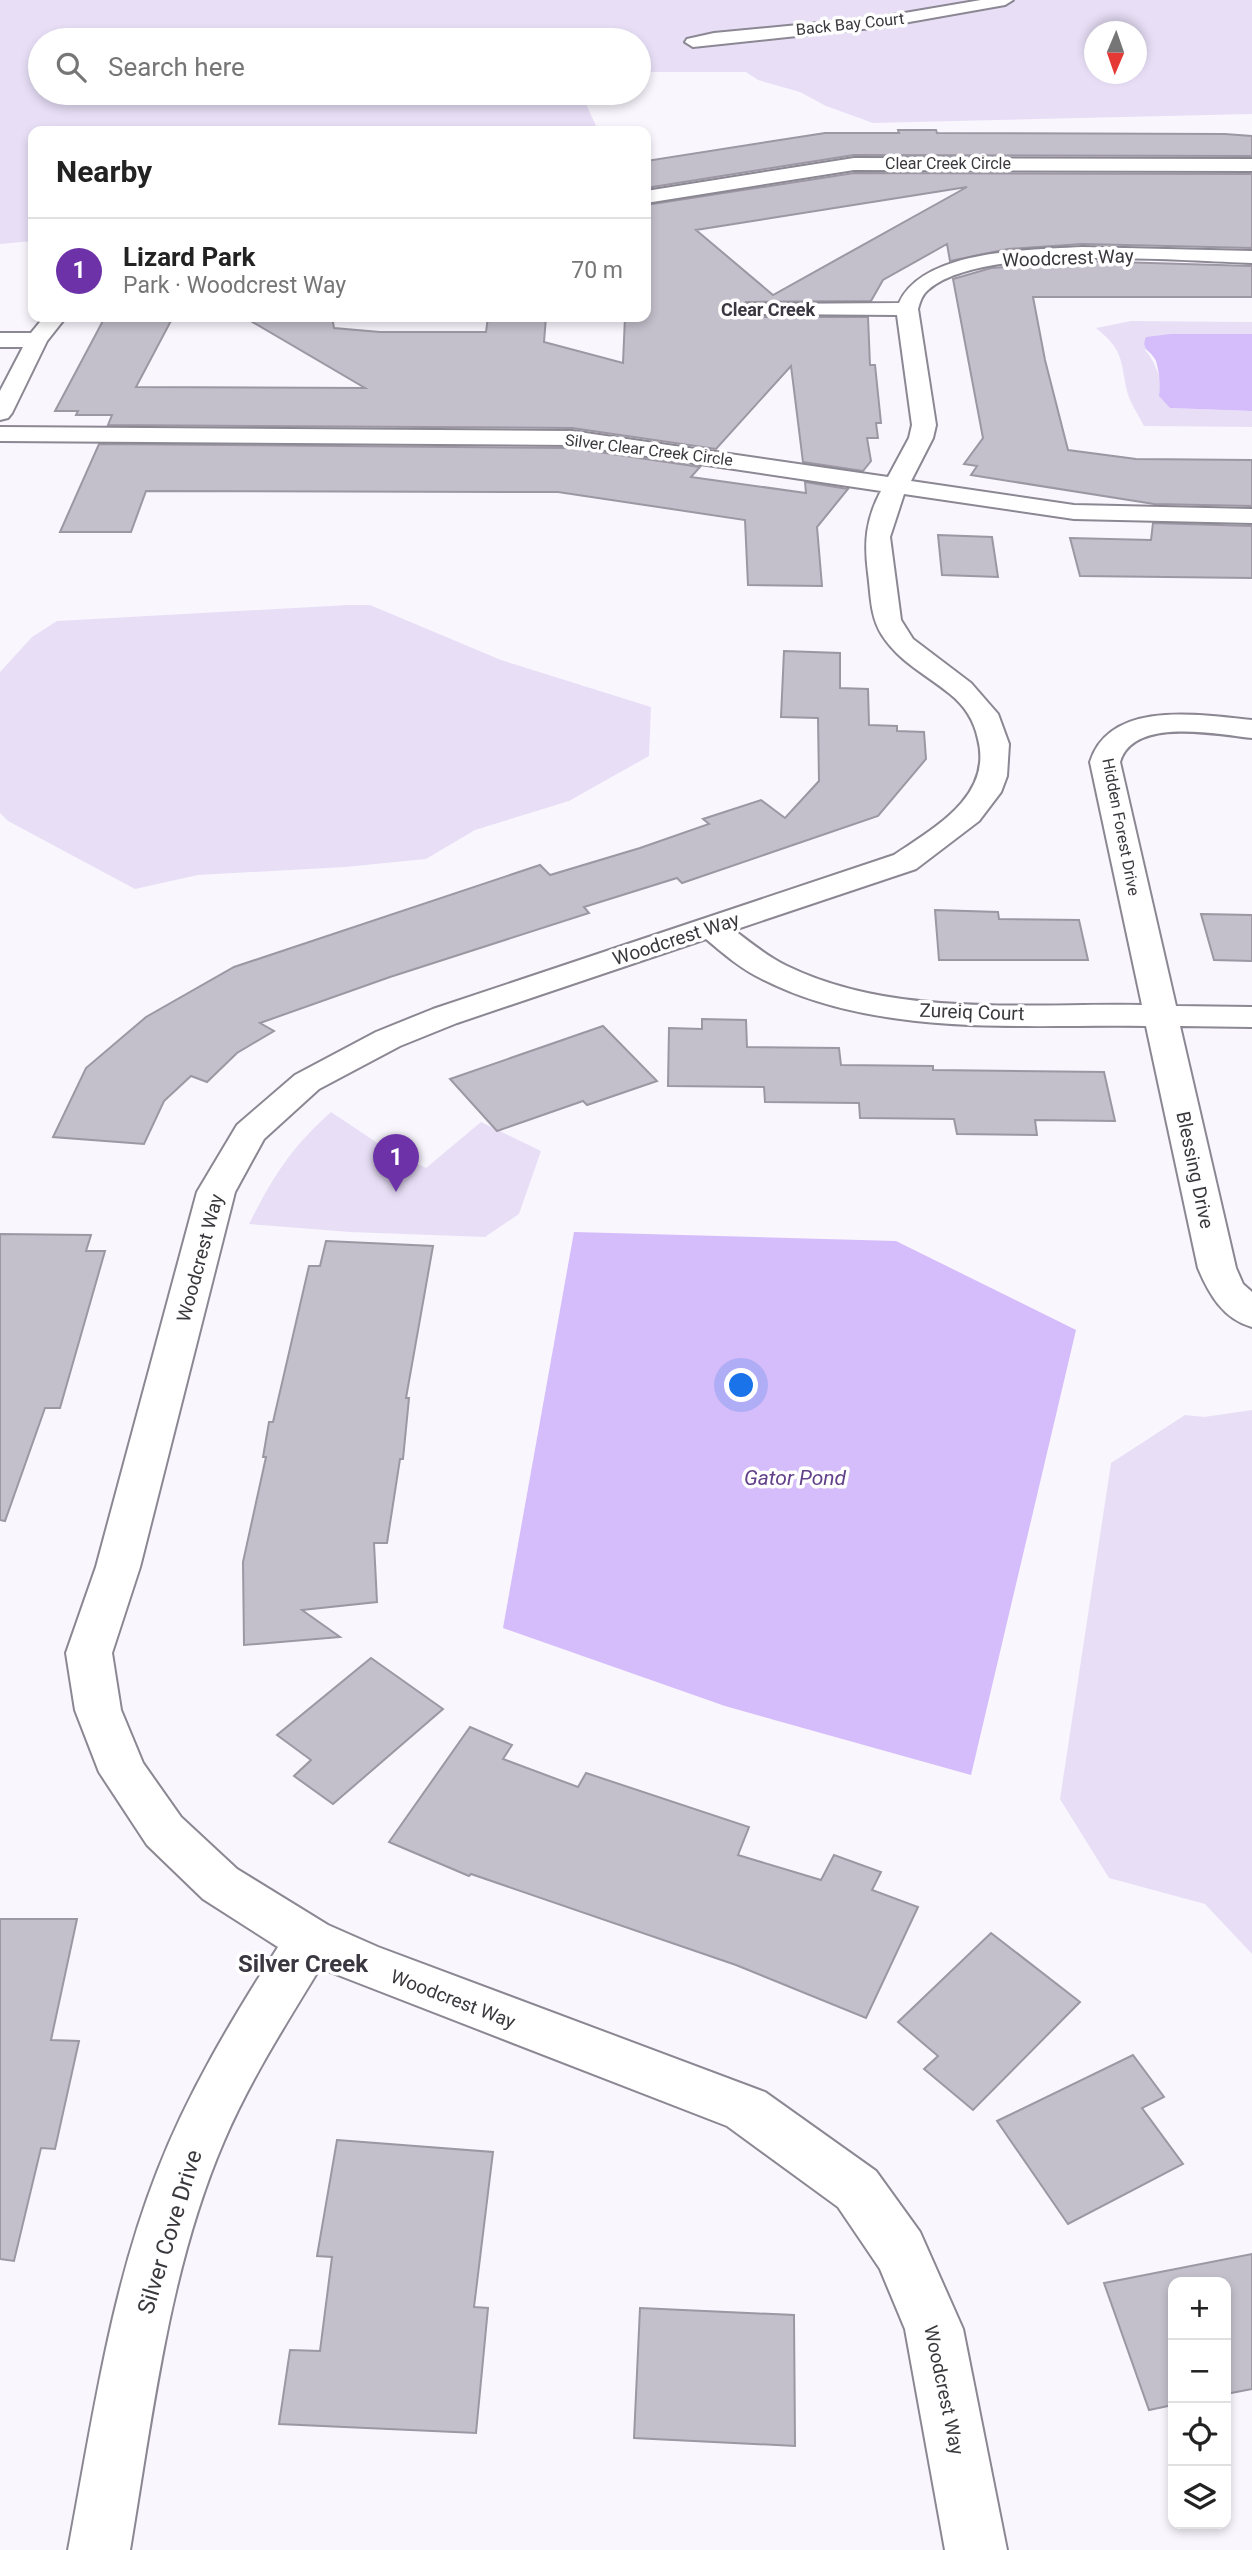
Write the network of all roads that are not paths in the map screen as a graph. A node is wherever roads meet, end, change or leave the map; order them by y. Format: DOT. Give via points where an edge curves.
graph roads {
  1 [pos="1005,0"];
  2 [pos="693,42"];
  3 [pos="1252,165"];
  4 [pos="651,196"];
  5 [pos="1252,257"];
  6 [pos="755,308"];
  7 [pos="907,309"];
  8 [pos="51,322"];
  9 [pos="0,340"];
  10 [pos="37,340"];
  11 [pos="0,413"];
  12 [pos="0,434"];
  13 [pos="898,485"];
  14 [pos="1252,516"];
  15 [pos="1252,729"];
  16 [pos="711,928"];
  17 [pos="1161,1015"];
  18 [pos="1252,1017"];
  19 [pos="1252,1314"];
  20 [pos="310,1940"];
  21 [pos="99,2550"];
  22 [pos="976,2550"];
  1 -- 2 [label="street, Back Bay Court" via="887,21 735,33"];
  3 -- 4 [label="street, Clear Creek Circle" via="854,164"];
  5 -- 7 [label="street, Woodcrest Way" via="1051,255 1001,259 932,278 912,295"];
  6 -- 7 [label="street"];
  7 -- 13 [label="street, Woodcrest Way" via="924,425"];
  8 -- 10 [label="street"];
  9 -- 10 [label="street"];
  10 -- 11 [label="street"];
  12 -- 13 [label="street, Silver Clear Creek Circle" via="572,438"];
  13 -- 14 [label="street, Silver Clear Creek Circle" via="1074,512"];
  13 -- 16 [label="street, Woodcrest Way" via="879,526 884,607 904,645 983,711 994,732 997,754 993,772 978,804 905,863"];
  15 -- 17 [label="street, Hidden Forest Drive" via="1160,724 1120,735 1107,747 1105,762"];
  16 -- 17 [label="street, Zureiq Court" via="775,973 879,1005 959,1013"];
  16 -- 20 [label="street, Woodcrest Way" via="445,1016 307,1082 250,1133 216,1192 118,1567 89,1653 98,1710 123,1772 164,1831 220,1884"];
  17 -- 18 [label="street, Zureiq Court"];
  17 -- 19 [label="street, Blessing Drive" via="1217,1268 1227,1291"];
  20 -- 21 [label="street, Silver Cove Drive" via="237,2063 184,2172 146,2302"];
  20 -- 22 [label="street, Woodcrest Way" via="412,1985 746,2109 857,2189 900,2251 934,2329"];
}
